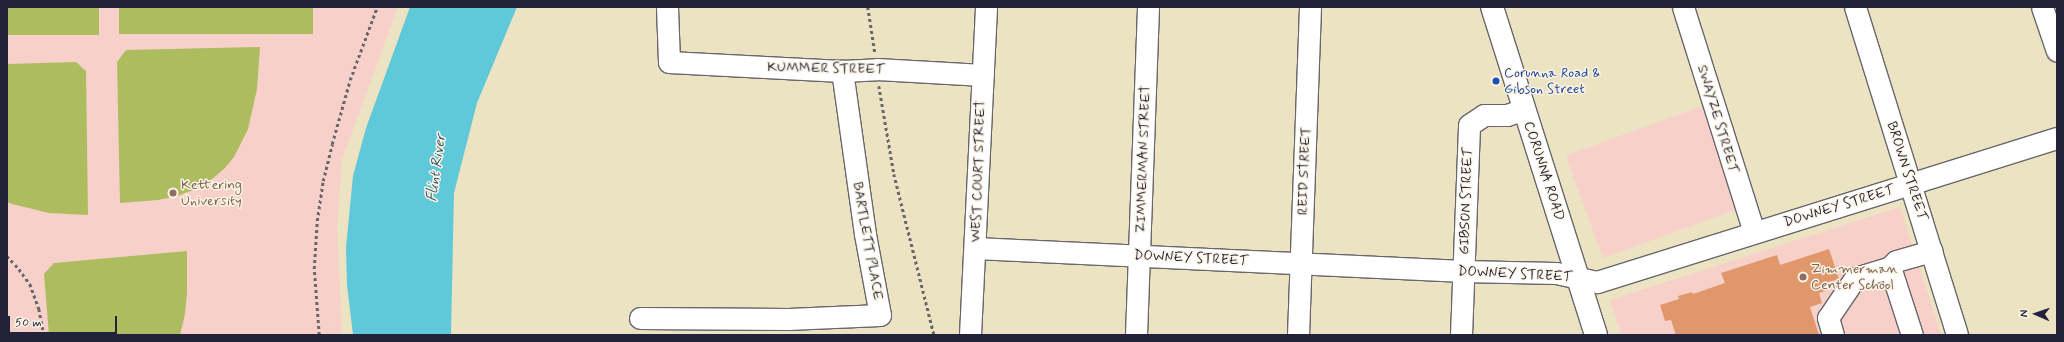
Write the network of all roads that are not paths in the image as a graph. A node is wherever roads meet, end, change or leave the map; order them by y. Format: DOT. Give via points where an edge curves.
graph roads {
  1 [pos="667,7"];
  2 [pos="986,7"];
  3 [pos="1148,7"];
  4 [pos="1310,7"];
  5 [pos="1492,7"];
  6 [pos="1683,7"];
  7 [pos="1855,7"];
  8 [pos="2042,7"];
  9 [pos="2057,51"];
  10 [pos="842,71"];
  11 [pos="982,75"];
  12 [pos="1524,109"];
  13 [pos="2057,138"];
  14 [pos="1910,185"];
  15 [pos="1754,232"];
  16 [pos="975,248"];
  17 [pos="1932,251"];
  18 [pos="1140,256"];
  19 [pos="1301,263"];
  20 [pos="1890,267"];
  21 [pos="1463,271"];
  22 [pos="1578,277"];
  23 [pos="640,318"];
  24 [pos="970,335"];
  25 [pos="1136,335"];
  26 [pos="1298,335"];
  27 [pos="1461,335"];
  28 [pos="1596,335"];
  29 [pos="1833,335"];
  30 [pos="1912,335"];
  31 [pos="1957,335"];
  1 -- 10 [label="street, KUMMER STREET" via="669,62"];
  2 -- 11 [label="street, WEST COURT STREET"];
  3 -- 18 [label="street, ZIMMERMAN STREET"];
  4 -- 19 [label="street, REID STREET"];
  5 -- 12 [label="main road, CORUNNA ROAD"];
  6 -- 15 [label="street, SWAYZE STREET"];
  7 -- 14 [label="street, BROWN STREET"];
  8 -- 9 [label="street"];
  10 -- 11 [label="street, KUMMER STREET" via="877,69"];
  10 -- 23 [label="street, BARTLETT PLACE" via="865,234 880,315 788,319"];
  11 -- 16 [label="street, WEST COURT STREET"];
  12 -- 21 [label="street, GIBSON STREET" via="1507,115 1484,115 1469,125"];
  12 -- 22 [label="main road, CORUNNA ROAD"];
  13 -- 14 [label="street, DOWNEY STREET"];
  14 -- 15 [label="street, DOWNEY STREET"];
  14 -- 17 [label="street, BROWN STREET"];
  15 -- 22 [label="street, DOWNEY STREET" via="1598,282"];
  16 -- 18 [label="street, DOWNEY STREET"];
  16 -- 24 [label="street, WEST COURT STREET"];
  17 -- 20 [label="street" via="1896,261"];
  17 -- 31 [label="street, BROWN STREET"];
  18 -- 19 [label="street, DOWNEY STREET"];
  18 -- 25 [label="street, ZIMMERMAN STREET"];
  19 -- 21 [label="street, DOWNEY STREET"];
  19 -- 26 [label="street, REID STREET"];
  20 -- 29 [label="street" via="1855,278 1828,318"];
  20 -- 30 [label="street"];
  21 -- 22 [label="street, DOWNEY STREET"];
  21 -- 27 [label="street, GIBSON STREET"];
  22 -- 28 [label="main road, CORUNNA ROAD"];
}
